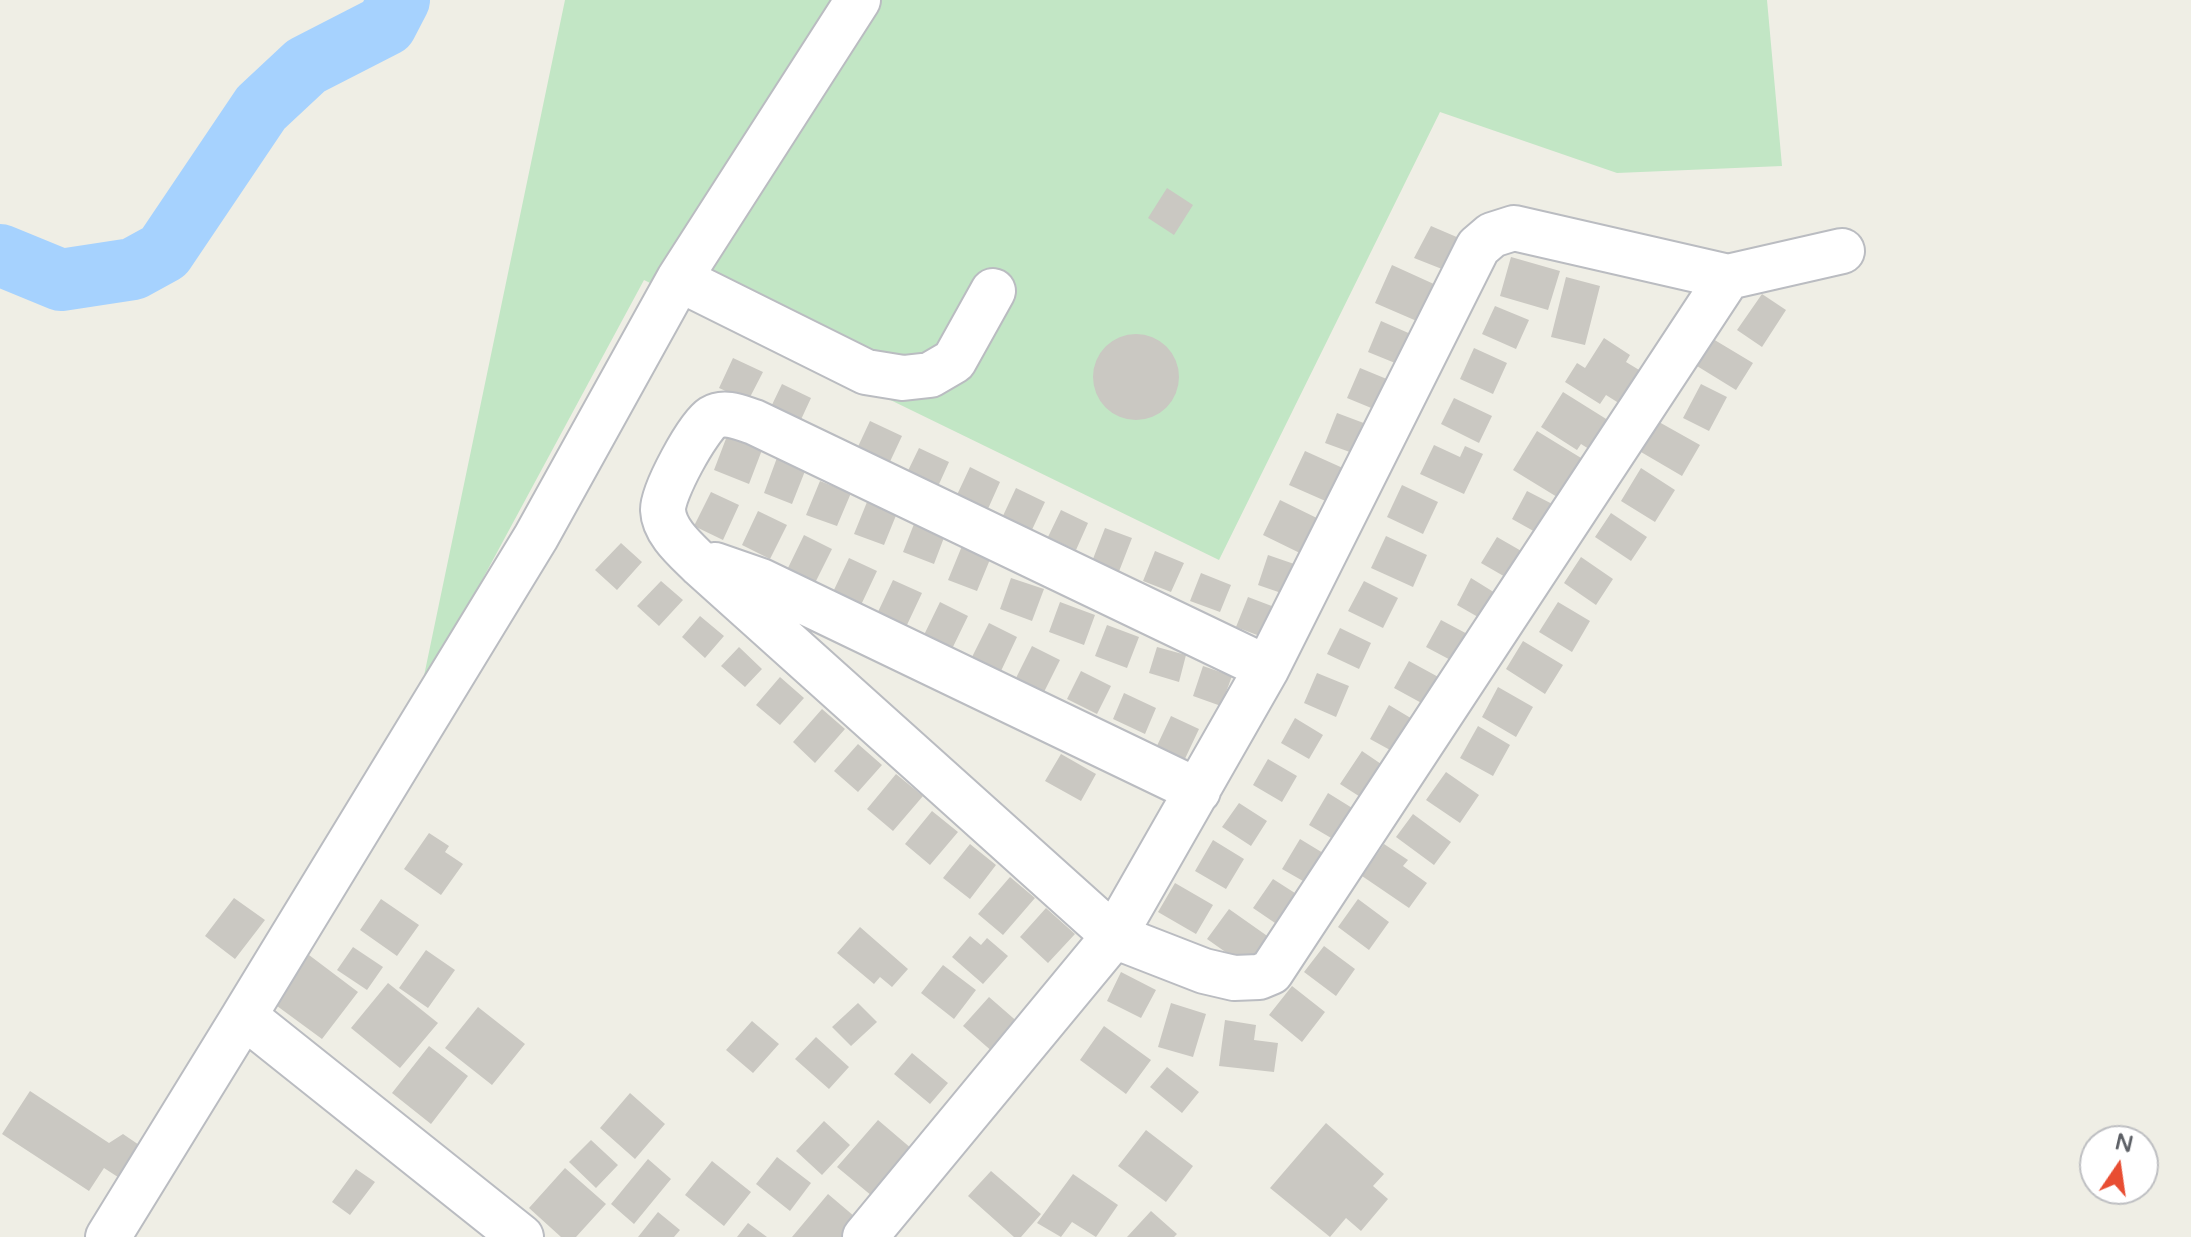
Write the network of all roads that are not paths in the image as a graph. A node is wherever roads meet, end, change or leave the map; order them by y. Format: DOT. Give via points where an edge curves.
graph roads {
  1 [pos="858,0"];
  2 [pos="1842,251"];
  3 [pos="1728,277"];
  4 [pos="679,279"];
  5 [pos="993,291"];
  6 [pos="701,565"];
  7 [pos="1267,668"];
  8 [pos="1198,791"];
  9 [pos="1114,936"];
  10 [pos="244,1016"];
  11 [pos="108,1237"];
  12 [pos="521,1237"];
  13 [pos="865,1237"];
  1 -- 4 [label="street"];
  2 -- 3 [label="street"];
  3 -- 7 [label="street" via="1514,228 1485,241 1466,266"];
  3 -- 9 [label="street" via="1271,972 1234,978"];
  4 -- 5 [label="street" via="866,372 903,378 930,375 954,361"];
  4 -- 10 [label="street" via="536,537"];
  6 -- 7 [label="street" via="666,525 662,507 701,428 714,416 730,415"];
  6 -- 8 [label="street" via="720,565 761,581"];
  6 -- 9 [label="street"];
  7 -- 8 [label="street"];
  8 -- 9 [label="street"];
  9 -- 13 [label="street"];
  10 -- 11 [label="street"];
  10 -- 12 [label="street"];
}
